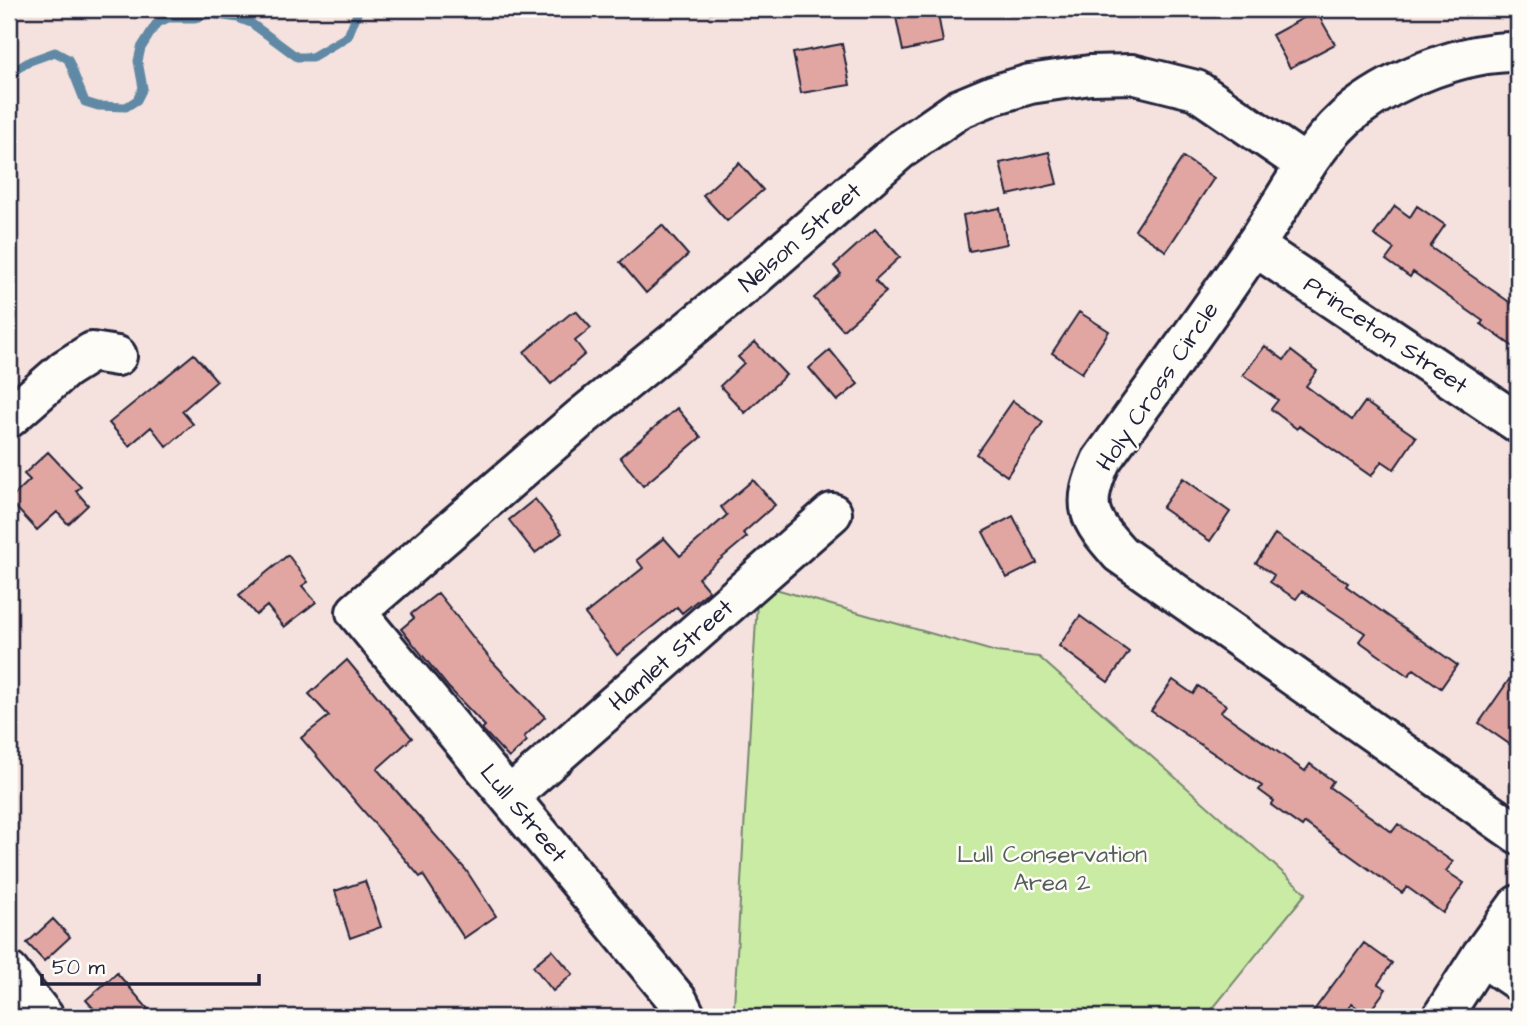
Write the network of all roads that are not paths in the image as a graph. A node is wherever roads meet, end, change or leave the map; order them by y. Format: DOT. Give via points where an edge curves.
graph roads {
  1 [pos="1518,52"];
  2 [pos="1306,165"];
  3 [pos="1254,246"];
  4 [pos="117,356"];
  5 [pos="9,418"];
  6 [pos="1518,422"];
  7 [pos="832,513"];
  8 [pos="356,612"];
  9 [pos="510,796"];
  10 [pos="1518,834"];
  11 [pos="1518,905"];
  12 [pos="1481,956"];
  13 [pos="9,972"];
  14 [pos="1518,981"];
  15 [pos="44,1017"];
  16 [pos="686,1017"];
  17 [pos="1442,1017"];
  1 -- 2 [label="street, Holy Cross Circle" via="1462,58 1374,97 1337,127"];
  2 -- 3 [label="street, Holy Cross Circle"];
  2 -- 8 [label="street, Nelson Street" via="1196,90 1132,74 1030,84 958,109 900,150"];
  3 -- 6 [label="street, Princeton Street"];
  3 -- 10 [label="street, Holy Cross Circle" via="1101,461 1088,499 1096,524 1120,554"];
  4 -- 5 [label="street" via="92,352"];
  7 -- 9 [label="street, Hamlet Street"];
  8 -- 9 [label="street, Lull Street"];
  9 -- 16 [label="street, Lull Street" via="678,1001"];
  11 -- 12 [label="street"];
  12 -- 14 [label="street"];
  12 -- 17 [label="street"];
  13 -- 15 [label="street"];
}
